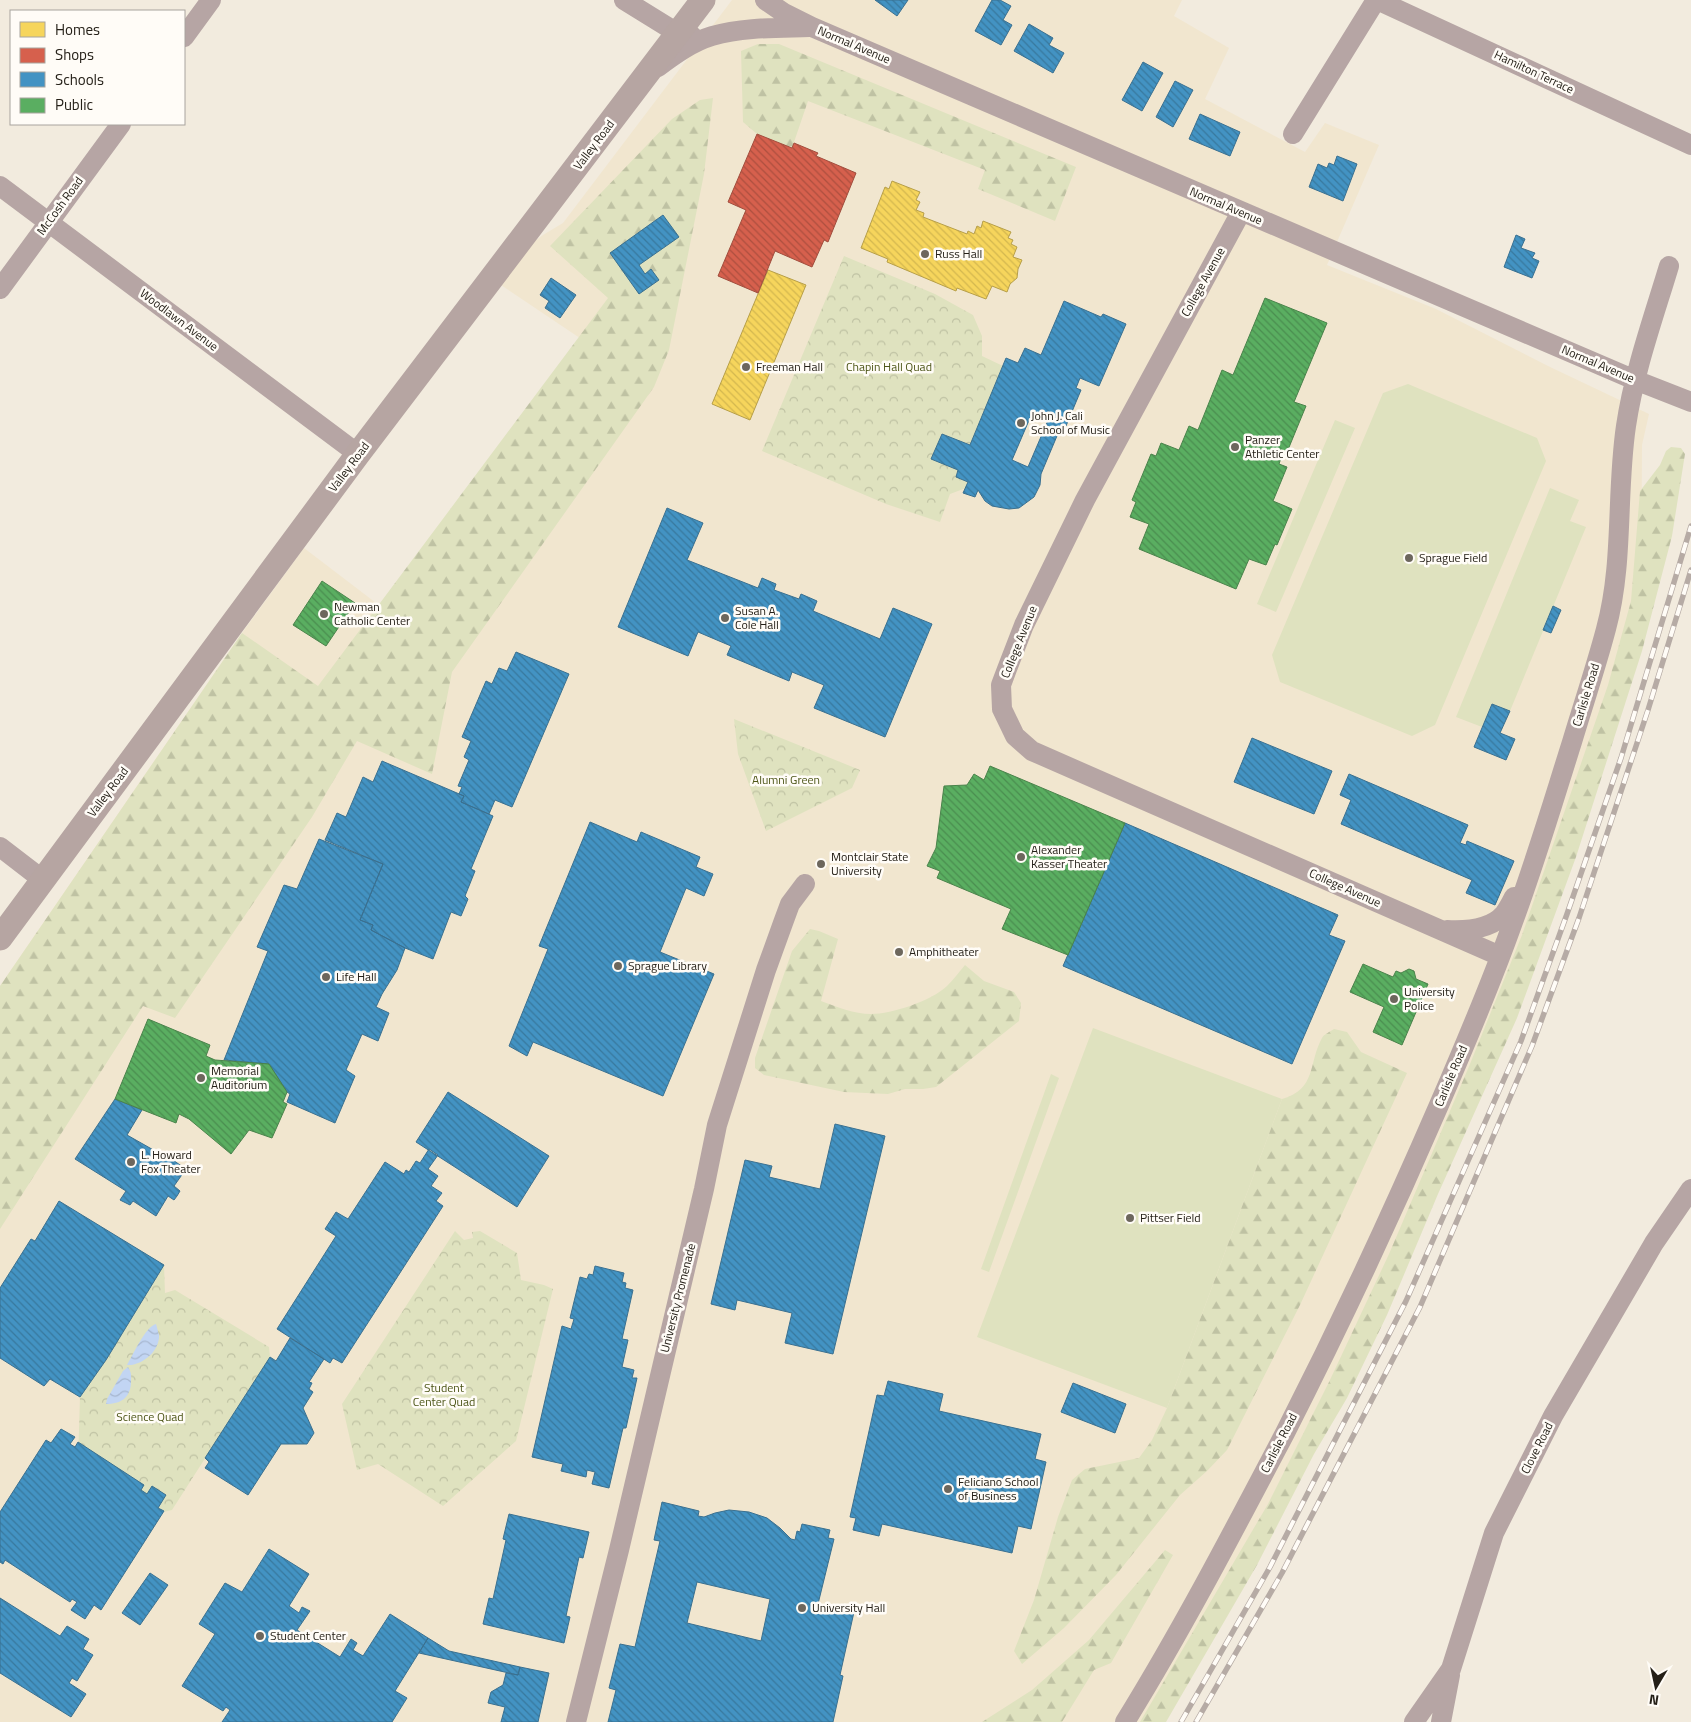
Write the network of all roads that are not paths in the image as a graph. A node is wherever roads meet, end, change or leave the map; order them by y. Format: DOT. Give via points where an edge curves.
graph roads {
  1 [pos="211,0"];
  2 [pos="624,0"];
  3 [pos="703,0"];
  4 [pos="765,0"];
  5 [pos="1377,0"];
  6 [pos="812,27"];
  7 [pos="679,34"];
  8 [pos="185,36"];
  9 [pos="710,36"];
  10 [pos="648,74"];
  11 [pos="119,125"];
  12 [pos="1293,134"];
  13 [pos="1691,145"];
  14 [pos="0,186"];
  15 [pos="1241,212"];
  16 [pos="49,222"];
  17 [pos="1669,266"];
  18 [pos="0,289"];
  19 [pos="1635,380"];
  20 [pos="1691,402"];
  21 [pos="358,454"];
  22 [pos="0,848"];
  23 [pos="1530,870"];
  24 [pos="43,880"];
  25 [pos="805,884"];
  26 [pos="1439,929"];
  27 [pos="0,938"];
  28 [pos="1500,956"];
  29 [pos="1691,1189"];
  30 [pos="1451,1669"];
  31 [pos="578,1720"];
  32 [pos="1125,1722"];
  33 [pos="1414,1722"];
  34 [pos="1441,1722"];
  1 -- 8 [label="street"];
  2 -- 7 [label="street"];
  3 -- 7 [label="main road, Valley Road"];
  4 -- 6 [label="street, Normal Avenue"];
  5 -- 12 [label="street"];
  5 -- 13 [label="street, Hamilton Terrace"];
  6 -- 9 [label="street" via="743,29"];
  6 -- 15 [label="street, Normal Avenue"];
  7 -- 9 [label="street"];
  7 -- 10 [label="main road, Valley Road"];
  9 -- 10 [label="street" via="680,51"];
  10 -- 21 [label="main road, Valley Road"];
  11 -- 16 [label="street, McCosh Road"];
  14 -- 16 [label="street, Woodlawn Avenue"];
  15 -- 19 [label="street, Normal Avenue"];
  15 -- 26 [label="street, College Avenue" via="1089,491 1024,625 1001,685 1002,709 1015,736 1032,751"];
  16 -- 18 [label="street, McCosh Road"];
  16 -- 21 [label="street, Woodlawn Avenue"];
  17 -- 19 [label="street, Carlisle Road"];
  19 -- 20 [label="street, Normal Avenue"];
  19 -- 23 [label="street, Carlisle Road" via="1626,424 1616,572 1606,630"];
  21 -- 24 [label="main road, Valley Road"];
  22 -- 24 [label="street"];
  23 -- 26 [label="street" via="1504,914 1497,920 1471,930"];
  23 -- 28 [label="street, Carlisle Road"];
  24 -- 27 [label="main road, Valley Road"];
  25 -- 31 [label="street, University Promenade" via="790,904 783,923 717,1125"];
  26 -- 28 [label="street, College Avenue"];
  28 -- 32 [label="street, Carlisle Road" via="1410,1172 1353,1297 1196,1601"];
  29 -- 30 [label="street, Clove Road" via="1654,1243 1553,1416 1494,1533"];
  30 -- 33 [label="street, Clove Road"];
  30 -- 34 [label="street"];
}
